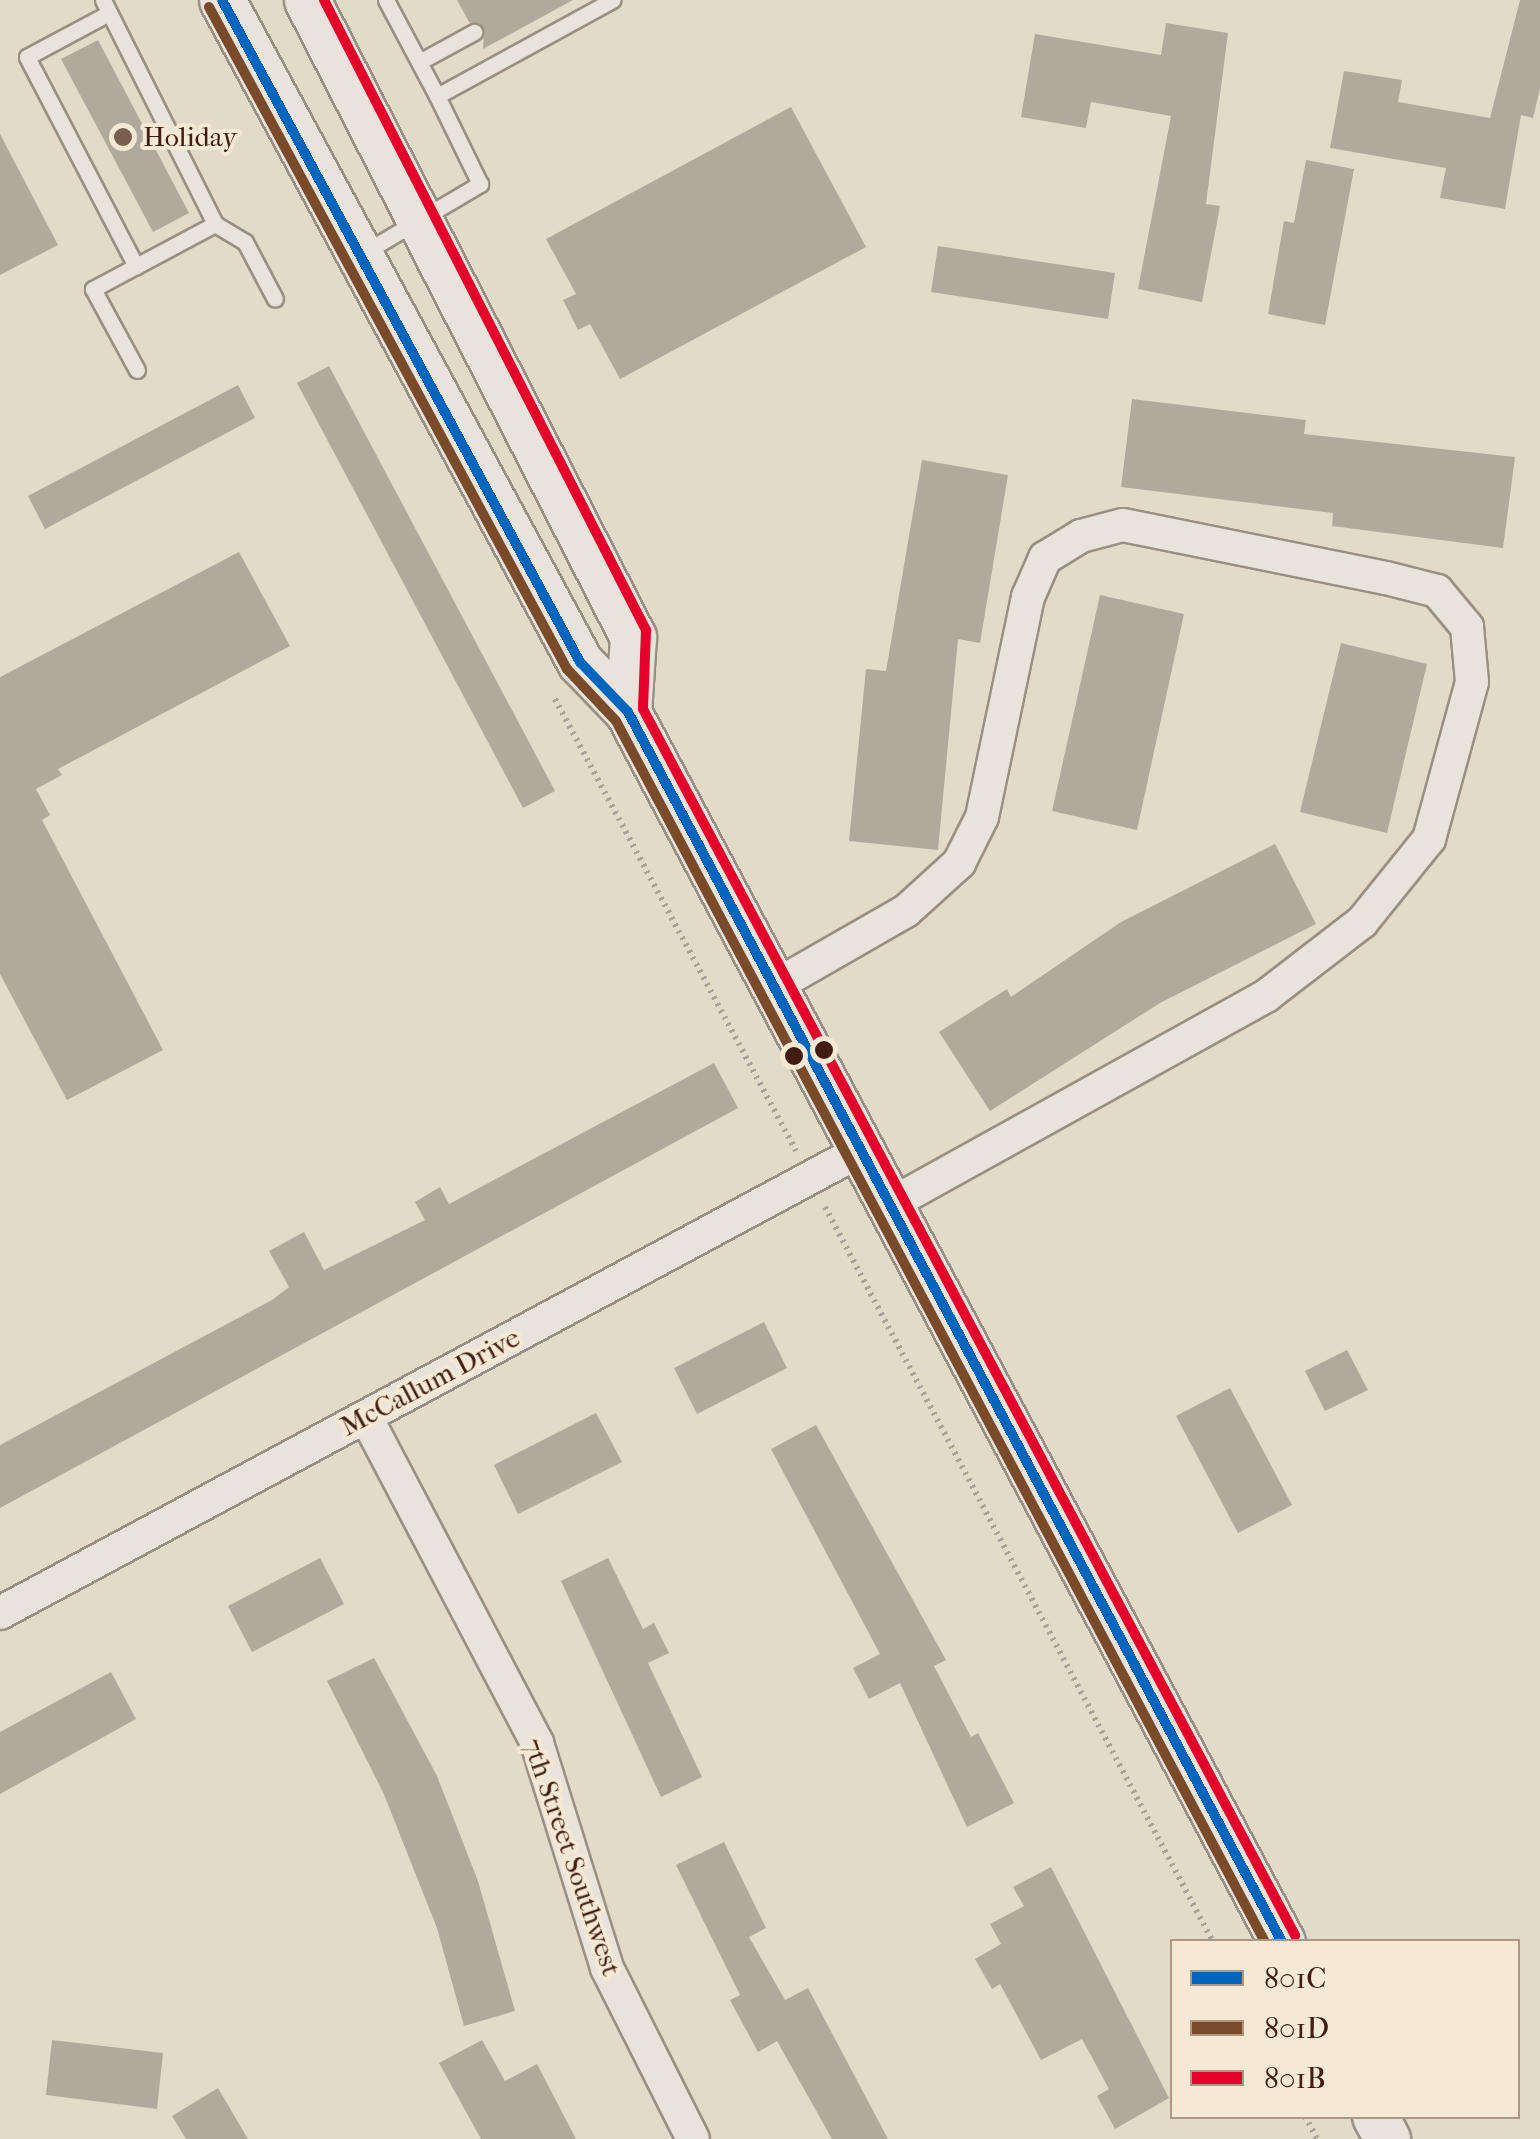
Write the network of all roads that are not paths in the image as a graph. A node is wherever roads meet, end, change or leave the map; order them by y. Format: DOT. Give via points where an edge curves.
graph roads {
  1 [pos="222,0"];
  2 [pos="306,0"];
  3 [pos="386,0"];
  4 [pos="612,0"];
  5 [pos="106,7"];
  6 [pos="474,32"];
  7 [pos="419,62"];
  8 [pos="436,96"];
  9 [pos="422,216"];
  10 [pos="216,224"];
  11 [pos="364,252"];
  12 [pos="136,266"];
  13 [pos="275,299"];
  14 [pos="137,370"];
  15 [pos="628,712"];
  16 [pos="774,986"];
  17 [pos="860,1151"];
  18 [pos="890,1204"];
  19 [pos="366,1417"];
  20 [pos="0,1613"];
  21 [pos="1280,1939"];
  22 [pos="693,2139"];
  1 -- 11 [label="main road"];
  2 -- 9 [label="main road"];
  3 -- 7 [label="lane"];
  4 -- 8 [label="lane"];
  5 -- 10 [label="lane"];
  5 -- 12 [label="lane" via="27,57"];
  6 -- 7 [label="lane"];
  7 -- 8 [label="lane"];
  8 -- 9 [label="lane" via="480,184"];
  9 -- 11 [label="lane"];
  9 -- 15 [label="main road" via="633,637"];
  10 -- 12 [label="lane"];
  10 -- 13 [label="lane" via="246,242"];
  11 -- 15 [label="main road" via="580,662"];
  12 -- 14 [label="lane" via="93,288"];
  15 -- 16 [label="main road"];
  16 -- 17 [label="main road"];
  16 -- 18 [label="street" via="906,910 959,863 982,818 1028,597 1045,558 1080,536 1123,524 1386,578 1436,591 1467,627 1472,682 1429,839 1362,922 1266,996"];
  17 -- 18 [label="main road"];
  17 -- 19 [label="street, McCallum Drive"];
  18 -- 21 [label="main road"];
  19 -- 20 [label="street, McCallum Drive"];
  19 -- 22 [label="street, 7th Street Southwest" via="536,1743 607,1968"];
}
